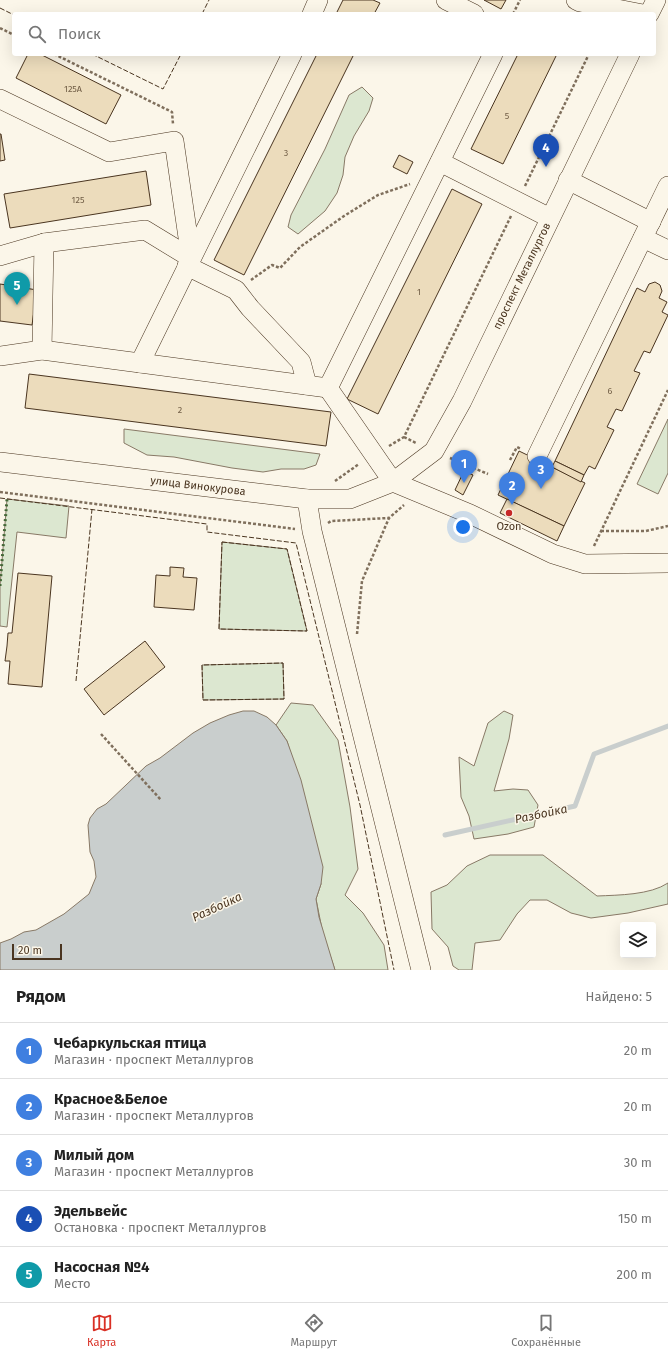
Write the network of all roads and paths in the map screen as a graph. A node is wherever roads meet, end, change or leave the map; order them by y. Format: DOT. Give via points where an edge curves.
graph roads {
  1 [pos="318,0"];
  2 [pos="446,0"];
  3 [pos="520,0"];
  4 [pos="576,0"];
  5 [pos="656,0"];
  6 [pos="313,12"];
  7 [pos="470,12"];
  8 [pos="514,12"];
  9 [pos="632,12"];
  10 [pos="650,12"];
  11 [pos="0,28"];
  12 [pos="12,33"];
  13 [pos="58,56"];
  14 [pos="291,56"];
  15 [pos="492,56"];
  16 [pos="629,56"];
  17 [pos="0,99"];
  18 [pos="174,141"];
  19 [pos="440,162"];
  20 [pos="568,180"];
  21 [pos="430,183"];
  22 [pos="668,186"];
  23 [pos="550,218"];
  24 [pos="647,230"];
  25 [pos="44,242"];
  26 [pos="668,250"];
  27 [pos="0,256"];
  28 [pos="189,262"];
  29 [pos="236,290"];
  30 [pos="42,350"];
  31 [pos="0,356"];
  32 [pos="140,363"];
  33 [pos="307,385"];
  34 [pos="328,388"];
  35 [pos="668,390"];
  36 [pos="517,447"];
  37 [pos="537,456"];
  38 [pos="510,460"];
  39 [pos="0,462"];
  40 [pos="393,482"];
  41 [pos="0,492"];
  42 [pos="418,492"];
  43 [pos="307,499"];
  44 [pos="390,518"];
  45 [pos="668,526"];
  46 [pos="312,531"];
  47 [pos="601,531"];
  48 [pos="668,563"];
  49 [pos="585,564"];
  50 [pos="356,634"];
  51 [pos="101,734"];
  52 [pos="161,800"];
  53 [pos="421,970"];
  1 -- 6 [label="street"];
  2 -- 7 [label="street"];
  3 -- 8 [label="path"];
  4 -- 9 [label="street"];
  5 -- 10 [label="street"];
  11 -- 12 [label="path"];
  13 -- 18 [label="path" via="172,112"];
  14 -- 28 [label="street"];
  15 -- 19 [label="street"];
  16 -- 20 [label="street, проспект Металлургов"];
  17 -- 18 [label="street" via="109,152"];
  18 -- 28 [label="street"];
  19 -- 21 [label="street"];
  19 -- 23 [label="street"];
  20 -- 23 [label="street, проспект Металлургов"];
  20 -- 24 [label="street"];
  21 -- 29 [label="path" via="414,183 378,195 300,247 280,268 272,265"];
  21 -- 34 [label="street"];
  22 -- 24 [label="street"];
  23 -- 40 [label="street, проспект Металлургов" via="462,401 434,450"];
  24 -- 26 [label="street"];
  24 -- 37 [label="street"];
  25 -- 27 [label="street"];
  25 -- 28 [label="street" via="145,230"];
  25 -- 30 [label="street"];
  28 -- 29 [label="street"];
  28 -- 32 [label="street"];
  29 -- 33 [label="street" via="301,362"];
  30 -- 31 [label="street"];
  30 -- 32 [label="street"];
  32 -- 33 [label="street"];
  33 -- 34 [label="street"];
  34 -- 40 [label="street"];
  35 -- 47 [label="path"];
  36 -- 38 [label="path"];
  39 -- 43 [label="street, улица Винокурова"];
  40 -- 42 [label="street"];
  40 -- 43 [label="street, улица Винокурова" via="350,499"];
  41 -- 46 [label="path"];
  42 -- 44 [label="path"];
  42 -- 49 [label="street" via="553,554"];
  43 -- 46 [label="street"];
  44 -- 46 [label="path" via="331,521"];
  44 -- 50 [label="path" via="362,581"];
  45 -- 47 [label="path" via="646,530"];
  46 -- 53 [label="street"];
  47 -- 49 [label="path"];
  48 -- 49 [label="street"];
  51 -- 52 [label="path"];
}
